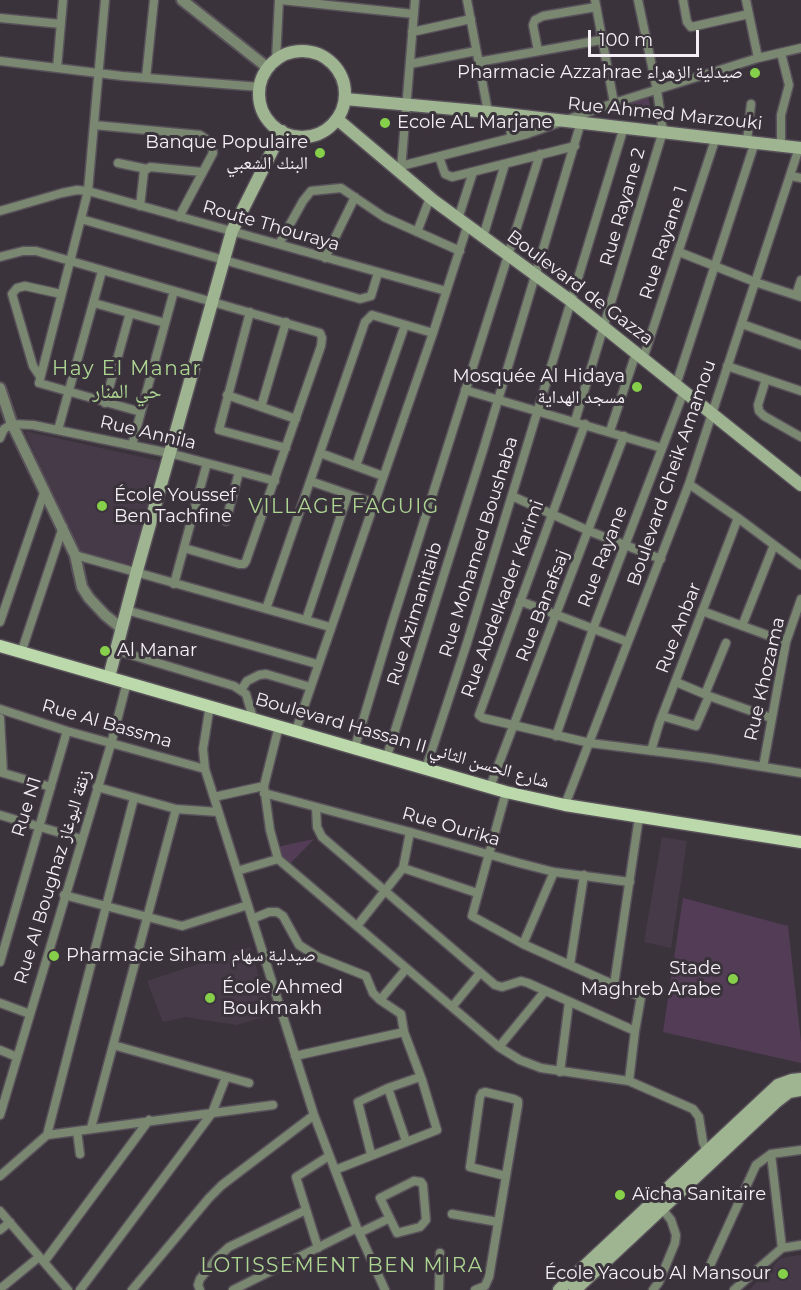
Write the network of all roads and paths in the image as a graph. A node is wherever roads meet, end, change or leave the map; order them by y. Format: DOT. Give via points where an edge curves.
graph roads {
  1 [pos="63,0"];
  2 [pos="105,0"];
  3 [pos="154,0"];
  4 [pos="182,0"];
  5 [pos="280,0"];
  6 [pos="467,0"];
  7 [pos="638,0"];
  8 [pos="683,0"];
  9 [pos="746,0"];
  10 [pos="418,1"];
  11 [pos="596,4"];
  12 [pos="414,14"];
  13 [pos="749,14"];
  14 [pos="0,18"];
  15 [pos="471,19"];
  16 [pos="61,24"];
  17 [pos="412,32"];
  18 [pos="601,40"];
  19 [pos="801,48"];
  20 [pos="476,51"];
  21 [pos="537,51"];
  22 [pos="781,53"];
  23 [pos="758,58"];
  24 [pos="0,62"];
  25 [pos="478,62"];
  26 [pos="272,64"];
  27 [pos="410,64"];
  28 [pos="57,68"];
  29 [pos="99,73"];
  30 [pos="146,78"];
  31 [pos="260,87"];
  32 [pos="657,90"];
  33 [pos="345,99"];
  34 [pos="614,103"];
  35 [pos="751,104"];
  36 [pos="406,106"];
  37 [pos="488,112"];
  38 [pos="510,114"];
  39 [pos="337,119"];
  40 [pos="564,121"];
  41 [pos="581,122"];
  42 [pos="94,124"];
  43 [pos="624,127"];
  44 [pos="282,131"];
  45 [pos="663,131"];
  46 [pos="716,137"];
  47 [pos="511,138"];
  48 [pos="751,141"];
  49 [pos="781,144"];
  50 [pos="575,146"];
  51 [pos="800,148"];
  52 [pos="540,154"];
  53 [pos="439,157"];
  54 [pos="118,163"];
  55 [pos="506,164"];
  56 [pos="147,168"];
  57 [pos="401,169"];
  58 [pos="202,172"];
  59 [pos="473,172"];
  60 [pos="791,176"];
  61 [pos="801,178"];
  62 [pos="88,191"];
  63 [pos="355,197"];
  64 [pos="430,198"];
  65 [pos="140,206"];
  66 [pos="0,211"];
  67 [pos="179,217"];
  68 [pos="81,219"];
  69 [pos="463,223"];
  70 [pos="232,231"];
  71 [pos="417,232"];
  72 [pos="483,237"];
  73 [pos="279,244"];
  74 [pos="460,251"];
  75 [pos="679,252"];
  76 [pos="508,254"];
  77 [pos="0,257"];
  78 [pos="325,258"];
  79 [pos="224,260"];
  80 [pos="70,262"];
  81 [pos="716,267"];
  82 [pos="102,271"];
  83 [pos="378,273"];
  84 [pos="535,275"];
  85 [pos="801,280"];
  86 [pos="755,282"];
  87 [pos="174,291"];
  88 [pos="446,291"];
  89 [pos="61,294"];
  90 [pos="799,296"];
  91 [pos="212,301"];
  92 [pos="571,301"];
  93 [pos="94,303"];
  94 [pos="250,312"];
  95 [pos="130,313"];
  96 [pos="286,322"];
  97 [pos="165,323"];
  98 [pos="742,324"];
  99 [pos="405,325"];
  100 [pos="604,328"];
  101 [pos="433,333"];
  102 [pos="801,345"];
  103 [pos="640,356"];
  104 [pos="727,366"];
  105 [pos="39,375"];
  106 [pos="766,379"];
  107 [pos="0,388"];
  108 [pos="680,388"];
  109 [pos="465,390"];
  110 [pos="801,391"];
  111 [pos="69,392"];
  112 [pos="227,395"];
  113 [pos="498,399"];
  114 [pos="105,402"];
  115 [pos="261,407"];
  116 [pos="538,410"];
  117 [pos="141,412"];
  118 [pos="712,414"];
  119 [pos="296,419"];
  120 [pos="575,421"];
  121 [pos="12,424"];
  122 [pos="585,424"];
  123 [pos="58,430"];
  124 [pos="610,431"];
  125 [pos="624,436"];
  126 [pos="801,437"];
  127 [pos="0,438"];
  128 [pos="132,445"];
  129 [pos="286,448"];
  130 [pos="662,448"];
  131 [pos="169,453"];
  132 [pos="320,453"];
  133 [pos="207,463"];
  134 [pos="356,466"];
  135 [pos="239,472"];
  136 [pos="383,476"];
  137 [pos="275,481"];
  138 [pos="310,481"];
  139 [pos="689,484"];
  140 [pos="801,484"];
  141 [pos="45,490"];
  142 [pos="348,494"];
  143 [pos="512,496"];
  144 [pos="374,503"];
  145 [pos="553,514"];
  146 [pos="738,518"];
  147 [pos="226,521"];
  148 [pos="63,527"];
  149 [pos="589,531"];
  150 [pos="774,545"];
  151 [pos="626,546"];
  152 [pos="184,548"];
  153 [pos="75,555"];
  154 [pos="661,559"];
  155 [pos="801,565"];
  156 [pos="136,574"];
  157 [pos="174,584"];
  158 [pos="801,599"];
  159 [pos="520,601"];
  160 [pos="266,609"];
  161 [pos="126,610"];
  162 [pos="702,611"];
  163 [pos="556,614"];
  164 [pos="306,620"];
  165 [pos="0,622"];
  166 [pos="742,626"];
  167 [pos="330,627"];
  168 [pos="121,628"];
  169 [pos="593,629"];
  170 [pos="628,642"];
  171 [pos="786,642"];
  172 [pos="726,643"];
  173 [pos="0,646"];
  174 [pos="115,650"];
  175 [pos="21,653"];
  176 [pos="317,664"];
  177 [pos="109,677"];
  178 [pos="127,682"];
  179 [pos="676,682"];
  180 [pos="310,687"];
  181 [pos="241,690"];
  182 [pos="707,695"];
  183 [pos="210,705"];
  184 [pos="0,709"];
  185 [pos="662,716"];
  186 [pos="0,718"];
  187 [pos="253,718"];
  188 [pos="771,718"];
  189 [pos="515,725"];
  190 [pos="279,726"];
  191 [pos="296,730"];
  192 [pos="67,731"];
  193 [pos="556,736"];
  194 [pos="590,743"];
  195 [pos="111,744"];
  196 [pos="356,747"];
  197 [pos="651,751"];
  198 [pos="387,756"];
  199 [pos="763,766"];
  200 [pos="426,768"];
  201 [pos="205,769"];
  202 [pos="2,772"];
  203 [pos="801,772"];
  204 [pos="51,787"];
  205 [pos="97,787"];
  206 [pos="490,787"];
  207 [pos="264,790"];
  208 [pos="506,792"];
  209 [pos="214,797"];
  210 [pos="134,798"];
  211 [pos="565,805"];
  212 [pos="316,807"];
  213 [pos="176,809"];
  214 [pos="218,813"];
  215 [pos="0,815"];
  216 [pos="639,817"];
  217 [pos="38,827"];
  218 [pos="410,832"];
  219 [pos="81,839"];
  220 [pos="801,842"];
  221 [pos="489,855"];
  222 [pos="278,859"];
  223 [pos="403,868"];
  224 [pos="237,871"];
  225 [pos="554,872"];
  226 [pos="584,875"];
  227 [pos="630,882"];
  228 [pos="386,891"];
  229 [pos="477,893"];
  230 [pos="64,895"];
  231 [pos="248,905"];
  232 [pos="107,906"];
  233 [pos="148,917"];
  234 [pos="252,919"];
  235 [pos="357,926"];
  236 [pos="523,944"];
  237 [pos="0,962"];
  238 [pos="570,965"];
  239 [pos="406,969"];
  240 [pos="480,973"];
  241 [pos="614,985"];
  242 [pos="545,991"];
  243 [pos="380,1000"];
  244 [pos="570,1002"];
  245 [pos="0,1003"];
  246 [pos="452,1007"];
  247 [pos="30,1014"];
  248 [pos="635,1030"];
  249 [pos="404,1032"];
  250 [pos="113,1045"];
  251 [pos="499,1047"];
  252 [pos="0,1050"];
  253 [pos="295,1056"];
  254 [pos="17,1057"];
  255 [pos="560,1072"];
  256 [pos="226,1077"];
  257 [pos="420,1077"];
  258 [pos="801,1079"];
  259 [pos="629,1081"];
  260 [pos="249,1083"];
  261 [pos="388,1088"];
  262 [pos="801,1090"];
  263 [pos="273,1105"];
  264 [pos="212,1113"];
  265 [pos="0,1115"];
  266 [pos="314,1115"];
  267 [pos="149,1120"];
  268 [pos="91,1128"];
  269 [pos="77,1131"];
  270 [pos="47,1135"];
  271 [pos="406,1142"];
  272 [pos="801,1150"];
  273 [pos="707,1152"];
  274 [pos="80,1154"];
  275 [pos="371,1154"];
  276 [pos="771,1154"];
  277 [pos="329,1156"];
  278 [pos="335,1170"];
  279 [pos="0,1176"];
  280 [pos="506,1176"];
  281 [pos="658,1204"];
  282 [pos="306,1210"];
  283 [pos="0,1211"];
  284 [pos="452,1214"];
  285 [pos="388,1219"];
  286 [pos="10,1222"];
  287 [pos="498,1222"];
  288 [pos="0,1230"];
  289 [pos="358,1230"];
  290 [pos="801,1245"];
  291 [pos="318,1248"];
  292 [pos="782,1248"];
  293 [pos="440,1253"];
  294 [pos="41,1260"];
  295 [pos="708,1269"];
  296 [pos="486,1288"];
  297 [pos="1,1289"];
  298 [pos="68,1290"];
  299 [pos="80,1290"];
  300 [pos="132,1290"];
  301 [pos="200,1290"];
  302 [pos="233,1290"];
  303 [pos="385,1290"];
  304 [pos="438,1290"];
  305 [pos="475,1290"];
  306 [pos="560,1290"];
  307 [pos="575,1290"];
  308 [pos="653,1290"];
  309 [pos="734,1290"];
  1 -- 16 [label="street"];
  2 -- 29 [label="street"];
  3 -- 30 [label="street"];
  4 -- 26 [label="street"];
  5 -- 12 [label="street"];
  5 -- 26 [label="street"];
  6 -- 15 [label="street"];
  7 -- 32 [label="street"];
  8 -- 13 [label="street" via="691,27"];
  9 -- 13 [label="street"];
  10 -- 12 [label="street"];
  11 -- 18 [label="street"];
  11 -- 21 [label="street" via="535,20"];
  12 -- 17 [label="street"];
  13 -- 23 [label="street"];
  14 -- 16 [label="street"];
  15 -- 17 [label="street"];
  15 -- 20 [label="street"];
  16 -- 28 [label="street"];
  17 -- 27 [label="street"];
  18 -- 21 [label="street"];
  18 -- 34 [label="street"];
  19 -- 22 [label="street"];
  20 -- 25 [label="street"];
  20 -- 27 [label="street"];
  21 -- 25 [label="street"];
  22 -- 23 [label="street"];
  22 -- 49 [label="street" via="789,86 781,115"];
  23 -- 32 [label="street"];
  24 -- 28 [label="street"];
  25 -- 37 [label="street"];
  26 -- 31 [label="main road"];
  26 -- 33 [label="main road" via="300,51 325,58 339,72"];
  27 -- 36 [label="street"];
  28 -- 29 [label="street"];
  29 -- 30 [label="street"];
  29 -- 42 [label="street"];
  30 -- 31 [label="street"];
  31 -- 44 [label="main road" via="264,113"];
  32 -- 34 [label="street"];
  32 -- 45 [label="street"];
  33 -- 36 [label="main road, Rue Ahmed Marzouki"];
  33 -- 39 [label="main road"];
  34 -- 40 [label="street"];
  35 -- 48 [label="street, Rue Rayane"];
  36 -- 37 [label="main road, Rue Ahmed Marzouki"];
  36 -- 57 [label="street"];
  37 -- 38 [label="main road, Rue Ahmed Marzouki"];
  38 -- 40 [label="main road, Rue Ahmed Marzouki"];
  38 -- 47 [label="street"];
  39 -- 44 [label="main road" via="327,129 310,136"];
  39 -- 57 [label="main road, Boulevard de Gazza"];
  40 -- 41 [label="main road, Rue Ahmed Marzouki"];
  40 -- 47 [label="street"];
  41 -- 43 [label="main road, Rue Ahmed Marzouki"];
  41 -- 50 [label="street, Rue Azimanitaib"];
  42 -- 58 [label="street" via="200,135 209,141 213,151"];
  42 -- 62 [label="street"];
  43 -- 45 [label="main road, Rue Ahmed Marzouki"];
  43 -- 92 [label="street, Rue Mohamed Boushaba"];
  44 -- 70 [label="main road"];
  45 -- 46 [label="main road, Rue Ahmed Marzouki"];
  45 -- 100 [label="street, Rue Rayane 2"];
  46 -- 48 [label="main road, Rue Ahmed Marzouki"];
  46 -- 75 [label="street, Rue Rayane 1"];
  47 -- 53 [label="street"];
  48 -- 49 [label="main road, Rue Ahmed Marzouki"];
  48 -- 81 [label="street, Rue Rayane"];
  49 -- 51 [label="main road, Rue Ahmed Marzouki"];
  50 -- 52 [label="street"];
  50 -- 84 [label="street, Rue Azimanitaib"];
  51 -- 60 [label="street, Boulevard Cheik Amamou"];
  52 -- 55 [label="street"];
  52 -- 76 [label="street"];
  53 -- 57 [label="street"];
  53 -- 59 [label="street" via="447,176"];
  54 -- 56 [label="street"];
  55 -- 59 [label="street"];
  55 -- 72 [label="street"];
  56 -- 58 [label="street"];
  56 -- 65 [label="street"];
  57 -- 64 [label="main road, Boulevard de Gazza"];
  58 -- 67 [label="street"];
  59 -- 69 [label="street"];
  60 -- 61 [label="street"];
  60 -- 86 [label="street, Boulevard Cheik Amamou"];
  62 -- 65 [label="street, Route Thouraya"];
  62 -- 66 [label="street" via="62,193"];
  62 -- 68 [label="street"];
  63 -- 71 [label="street" via="376,213"];
  63 -- 73 [label="street" via="341,188 311,191"];
  63 -- 78 [label="street"];
  64 -- 69 [label="main road, Boulevard de Gazza"];
  64 -- 71 [label="street"];
  65 -- 67 [label="street, Route Thouraya"];
  67 -- 70 [label="street, Route Thouraya"];
  68 -- 79 [label="street"];
  68 -- 80 [label="street"];
  69 -- 72 [label="main road, Boulevard de Gazza"];
  69 -- 74 [label="street"];
  70 -- 73 [label="street, Route Thouraya"];
  70 -- 79 [label="main road"];
  71 -- 74 [label="street"];
  72 -- 76 [label="main road, Boulevard de Gazza"];
  73 -- 78 [label="street, Route Thouraya"];
  74 -- 88 [label="street"];
  75 -- 81 [label="street"];
  75 -- 103 [label="street, Rue Rayane 1"];
  76 -- 84 [label="main road, Boulevard de Gazza"];
  76 -- 109 [label="street"];
  77 -- 80 [label="street" via="36,251"];
  78 -- 83 [label="street, Route Thouraya"];
  79 -- 83 [label="street" via="360,299 370,296"];
  79 -- 91 [label="main road"];
  80 -- 82 [label="street"];
  80 -- 89 [label="street"];
  81 -- 86 [label="street"];
  81 -- 108 [label="street, Rue Rayane"];
  82 -- 87 [label="street"];
  82 -- 93 [label="street"];
  83 -- 88 [label="street, Route Thouraya"];
  84 -- 92 [label="main road, Boulevard de Gazza"];
  84 -- 113 [label="street, Rue Azimanitaib"];
  85 -- 90 [label="street"];
  86 -- 90 [label="street"];
  86 -- 98 [label="street, Boulevard Cheik Amamou"];
  87 -- 91 [label="street"];
  87 -- 97 [label="street"];
  88 -- 101 [label="street"];
  89 -- 105 [label="street"];
  89 -- 105 [label="street" via="25,286 12,294"];
  91 -- 94 [label="street"];
  91 -- 131 [label="main road"];
  92 -- 100 [label="main road, Boulevard de Gazza"];
  92 -- 116 [label="street, Rue Mohamed Boushaba"];
  93 -- 95 [label="street"];
  93 -- 111 [label="street"];
  94 -- 96 [label="street"];
  94 -- 112 [label="street"];
  95 -- 97 [label="street"];
  95 -- 114 [label="street"];
  96 -- 115 [label="street"];
  96 -- 119 [label="street" via="320,333 322,339"];
  97 -- 117 [label="street"];
  98 -- 102 [label="street"];
  98 -- 104 [label="street, Boulevard Cheik Amamou"];
  99 -- 101 [label="street"];
  99 -- 132 [label="street" via="372,315 365,322"];
  99 -- 134 [label="street"];
  100 -- 103 [label="main road, Boulevard de Gazza"];
  100 -- 120 [label="street, Rue Rayane 2"];
  101 -- 136 [label="street"];
  103 -- 108 [label="main road, Boulevard de Gazza"];
  103 -- 124 [label="street, Rue Rayane 1"];
  104 -- 106 [label="street"];
  104 -- 118 [label="street, Boulevard Cheik Amamou"];
  105 -- 111 [label="street" via="39,384"];
  106 -- 110 [label="street"];
  106 -- 126 [label="street" via="759,411"];
  107 -- 121 [label="street"];
  108 -- 118 [label="main road, Boulevard de Gazza"];
  108 -- 130 [label="street, Rue Rayane"];
  109 -- 113 [label="street"];
  109 -- 196 [label="street"];
  111 -- 114 [label="street"];
  111 -- 123 [label="street"];
  112 -- 115 [label="street"];
  112 -- 129 [label="street" via="219,430"];
  113 -- 116 [label="street"];
  113 -- 198 [label="street, Rue Azimanitaib"];
  114 -- 117 [label="street"];
  115 -- 119 [label="street"];
  116 -- 120 [label="street"];
  116 -- 143 [label="street, Rue Mohamed Boushaba"];
  117 -- 128 [label="street"];
  118 -- 139 [label="street, Boulevard Cheik Amamou"];
  118 -- 140 [label="main road, Boulevard de Gazza"];
  119 -- 129 [label="street"];
  120 -- 122 [label="street"];
  121 -- 123 [label="street, Rue Annila"];
  121 -- 127 [label="street"];
  121 -- 141 [label="street"];
  122 -- 124 [label="street"];
  122 -- 145 [label="street, Rue Abdelkader Karimi"];
  123 -- 128 [label="street, Rue Annila"];
  124 -- 125 [label="street"];
  125 -- 130 [label="street"];
  125 -- 149 [label="street, Rue Banafsaj"];
  128 -- 131 [label="street, Rue Annila"];
  129 -- 137 [label="street"];
  130 -- 151 [label="street, Rue Rayane"];
  131 -- 133 [label="street, Rue Annila"];
  131 -- 156 [label="main road"];
  132 -- 134 [label="street"];
  132 -- 138 [label="street"];
  133 -- 135 [label="street, Rue Annila"];
  133 -- 152 [label="street"];
  134 -- 136 [label="street"];
  135 -- 137 [label="street, Rue Annila"];
  135 -- 147 [label="street"];
  136 -- 144 [label="street"];
  137 -- 152 [label="street" via="244,564"];
  138 -- 142 [label="street"];
  138 -- 160 [label="street"];
  139 -- 146 [label="street"];
  139 -- 154 [label="street, Boulevard Cheik Amamou"];
  141 -- 148 [label="street"];
  141 -- 165 [label="street"];
  142 -- 144 [label="street"];
  142 -- 164 [label="street"];
  143 -- 145 [label="street"];
  143 -- 200 [label="street, Rue Mohamed Boushaba"];
  144 -- 167 [label="street"];
  145 -- 149 [label="street"];
  145 -- 159 [label="street, Rue Abdelkader Karimi"];
  146 -- 150 [label="street"];
  146 -- 162 [label="street, Rue Anbar"];
  148 -- 153 [label="street"];
  148 -- 175 [label="street"];
  149 -- 151 [label="street"];
  149 -- 163 [label="street, Rue Banafsaj"];
  150 -- 155 [label="street"];
  150 -- 166 [label="street"];
  151 -- 154 [label="street"];
  151 -- 169 [label="street, Rue Rayane"];
  152 -- 157 [label="street"];
  153 -- 156 [label="street"];
  153 -- 168 [label="street" via="85,591"];
  154 -- 170 [label="street, Boulevard Cheik Amamou"];
  156 -- 157 [label="street"];
  156 -- 161 [label="main road"];
  157 -- 160 [label="street"];
  158 -- 171 [label="street, Rue Khozama"];
  159 -- 163 [label="street"];
  159 -- 189 [label="street, Rue Abdelkader Karimi" via="479,715"];
  160 -- 164 [label="street"];
  161 -- 168 [label="main road"];
  161 -- 176 [label="street"];
  162 -- 166 [label="street"];
  162 -- 179 [label="street, Rue Anbar"];
  163 -- 169 [label="street"];
  163 -- 189 [label="street, Rue Banafsaj"];
  164 -- 167 [label="street"];
  166 -- 171 [label="street"];
  167 -- 176 [label="street"];
  168 -- 174 [label="main road"];
  169 -- 170 [label="street"];
  169 -- 193 [label="street, Rue Rayane"];
  170 -- 194 [label="street, Boulevard Cheik Amamou"];
  171 -- 188 [label="street, Rue Khozama"];
  172 -- 182 [label="street"];
  173 -- 175 [label="main road, Boulevard Hassan II شارع الحسن الثاني"];
  174 -- 177 [label="main road"];
  174 -- 181 [label="street"];
  175 -- 177 [label="main road, Boulevard Hassan II شارع الحسن الثاني"];
  176 -- 180 [label="street"];
  177 -- 178 [label="main road, Boulevard Hassan II شارع الحسن الثاني"];
  178 -- 183 [label="main road, Boulevard Hassan II شارع الحسن الثاني"];
  178 -- 195 [label="street, Rue Al Boughaz زنقة البوغاز"];
  179 -- 182 [label="street"];
  179 -- 185 [label="street, Rue Anbar"];
  180 -- 181 [label="street" via="266,674 252,677"];
  180 -- 191 [label="street"];
  181 -- 187 [label="street" via="246,694"];
  182 -- 185 [label="street" via="696,726"];
  182 -- 188 [label="street"];
  183 -- 187 [label="main road, Boulevard Hassan II شارع الحسن الثاني"];
  183 -- 201 [label="street" via="203,748"];
  184 -- 192 [label="street, Rue Al Bassma"];
  185 -- 197 [label="street, Rue Anbar"];
  186 -- 202 [label="street"];
  187 -- 190 [label="main road, Boulevard Hassan II شارع الحسن الثاني"];
  188 -- 199 [label="street, Rue Khozama"];
  189 -- 193 [label="street, Rue Abdelkader Karimi"];
  189 -- 206 [label="street, Rue Banafsaj"];
  190 -- 191 [label="main road, Boulevard Hassan II شارع الحسن الثاني"];
  190 -- 207 [label="street"];
  191 -- 196 [label="main road, Boulevard Hassan II شارع الحسن الثاني"];
  192 -- 195 [label="street, Rue Al Bassma"];
  192 -- 204 [label="street, Rue N1"];
  193 -- 194 [label="street, Rue Abdelkader Karimi"];
  194 -- 197 [label="street, Rue Abdelkader Karimi"];
  194 -- 211 [label="street, Boulevard Cheik Amamou"];
  195 -- 201 [label="street, Rue Al Bassma"];
  195 -- 205 [label="street, Rue Al Boughaz زنقة البوغاز"];
  196 -- 198 [label="main road, Boulevard Hassan II شارع الحسن الثاني"];
  197 -- 199 [label="street, Rue Abdelkader Karimi"];
  198 -- 200 [label="main road, Boulevard Hassan II شارع الحسن الثاني"];
  199 -- 203 [label="street, Rue Abdelkader Karimi"];
  200 -- 206 [label="main road, Boulevard Hassan II شارع الحسن الثاني"];
  201 -- 209 [label="street"];
  202 -- 204 [label="street"];
  204 -- 217 [label="street, Rue N1"];
  205 -- 210 [label="street"];
  205 -- 219 [label="street, Rue Al Boughaz زنقة البوغاز"];
  206 -- 208 [label="main road, Boulevard Hassan II شارع الحسن الثاني"];
  207 -- 209 [label="street, Rue Ourika"];
  207 -- 212 [label="street, Rue Ourika"];
  207 -- 222 [label="street"];
  208 -- 211 [label="main road, Boulevard Hassan II شارع الحسن الثاني"];
  208 -- 221 [label="street"];
  209 -- 214 [label="street"];
  210 -- 213 [label="street"];
  210 -- 232 [label="street"];
  211 -- 216 [label="main road, Boulevard Hassan II شارع الحسن الثاني"];
  212 -- 218 [label="street, Rue Ourika"];
  212 -- 228 [label="street" via="318,832"];
  213 -- 214 [label="street"];
  213 -- 233 [label="street"];
  214 -- 224 [label="street"];
  215 -- 217 [label="street"];
  216 -- 220 [label="main road, Boulevard Hassan II شارع الحسن الثاني"];
  216 -- 227 [label="street"];
  217 -- 219 [label="street"];
  217 -- 237 [label="street, Rue N1"];
  218 -- 221 [label="street, Rue Ourika"];
  218 -- 223 [label="street"];
  219 -- 230 [label="street, Rue Al Boughaz زنقة البوغاز"];
  221 -- 225 [label="street, Rue Ourika"];
  221 -- 229 [label="street"];
  222 -- 224 [label="street"];
  222 -- 235 [label="street"];
  223 -- 228 [label="street"];
  223 -- 229 [label="street"];
  224 -- 231 [label="street"];
  225 -- 226 [label="street, Rue Ourika"];
  225 -- 236 [label="street"];
  226 -- 227 [label="street, Rue Ourika"];
  226 -- 238 [label="street"];
  227 -- 241 [label="street"];
  228 -- 235 [label="street"];
  228 -- 240 [label="street"];
  229 -- 236 [label="street" via="472,916"];
  230 -- 232 [label="street"];
  230 -- 247 [label="street, Rue Al Boughaz زنقة البوغاز"];
  231 -- 233 [label="street" via="182,926"];
  231 -- 234 [label="street"];
  232 -- 233 [label="street"];
  232 -- 270 [label="street"];
  233 -- 250 [label="street"];
  234 -- 243 [label="street" via="277,912 299,945 366,976"];
  234 -- 253 [label="street"];
  235 -- 239 [label="street"];
  236 -- 238 [label="street"];
  238 -- 241 [label="street"];
  239 -- 243 [label="street"];
  239 -- 246 [label="street"];
  240 -- 242 [label="street" via="498,986 521,981"];
  240 -- 246 [label="street"];
  241 -- 248 [label="street" via="641,998"];
  242 -- 244 [label="street"];
  242 -- 251 [label="street"];
  243 -- 249 [label="street" via="400,1014"];
  244 -- 248 [label="street"];
  244 -- 255 [label="street"];
  245 -- 247 [label="street"];
  246 -- 251 [label="street"];
  247 -- 254 [label="street, Rue Al Boughaz زنقة البوغاز"];
  248 -- 259 [label="street"];
  249 -- 253 [label="street"];
  249 -- 257 [label="street"];
  250 -- 256 [label="street"];
  250 -- 268 [label="street"];
  251 -- 255 [label="street" via="520,1060"];
  252 -- 254 [label="street"];
  253 -- 266 [label="street"];
  254 -- 265 [label="street, Rue Al Boughaz زنقة البوغاز"];
  255 -- 259 [label="street"];
  256 -- 260 [label="street"];
  256 -- 264 [label="street"];
  257 -- 261 [label="street"];
  257 -- 271 [label="street" via="437,1130"];
  258 -- 273 [label="main road" via="778,1085"];
  259 -- 273 [label="street" via="693,1110 699,1117"];
  261 -- 271 [label="street"];
  261 -- 275 [label="street" via="358,1102"];
  262 -- 281 [label="main road" via="789,1092 776,1102"];
  263 -- 264 [label="street"];
  264 -- 267 [label="street"];
  264 -- 299 [label="street"];
  266 -- 277 [label="street"];
  266 -- 300 [label="street" via="222,1185"];
  267 -- 268 [label="street"];
  267 -- 294 [label="street"];
  268 -- 269 [label="street"];
  269 -- 270 [label="street"];
  269 -- 274 [label="street"];
  270 -- 279 [label="street"];
  271 -- 275 [label="street"];
  272 -- 276 [label="street"];
  273 -- 281 [label="main road"];
  275 -- 278 [label="street"];
  276 -- 292 [label="street"];
  276 -- 295 [label="street" via="753,1170"];
  277 -- 278 [label="street"];
  277 -- 282 [label="street" via="296,1177"];
  278 -- 289 [label="street"];
  280 -- 280 [label="street" via="470,1167 480,1097 485,1092 518,1101"];
  280 -- 287 [label="street"];
  281 -- 306 [label="main road"];
  281 -- 307 [label="main road"];
  281 -- 308 [label="street" via="671,1220 676,1235"];
  282 -- 291 [label="street"];
  282 -- 301 [label="street" via="229,1247 200,1279"];
  283 -- 286 [label="street"];
  284 -- 287 [label="street"];
  285 -- 285 [label="street" via="396,1233 423,1226 426,1216 421,1182 414,1181 380,1198"];
  285 -- 289 [label="street"];
  286 -- 288 [label="street"];
  286 -- 294 [label="street"];
  287 -- 296 [label="street"];
  289 -- 291 [label="street"];
  289 -- 303 [label="street"];
  290 -- 292 [label="street"];
  291 -- 302 [label="street"];
  292 -- 309 [label="street"];
  293 -- 304 [label="street"];
  294 -- 297 [label="street"];
  294 -- 298 [label="street"];
  296 -- 305 [label="street"];
}
